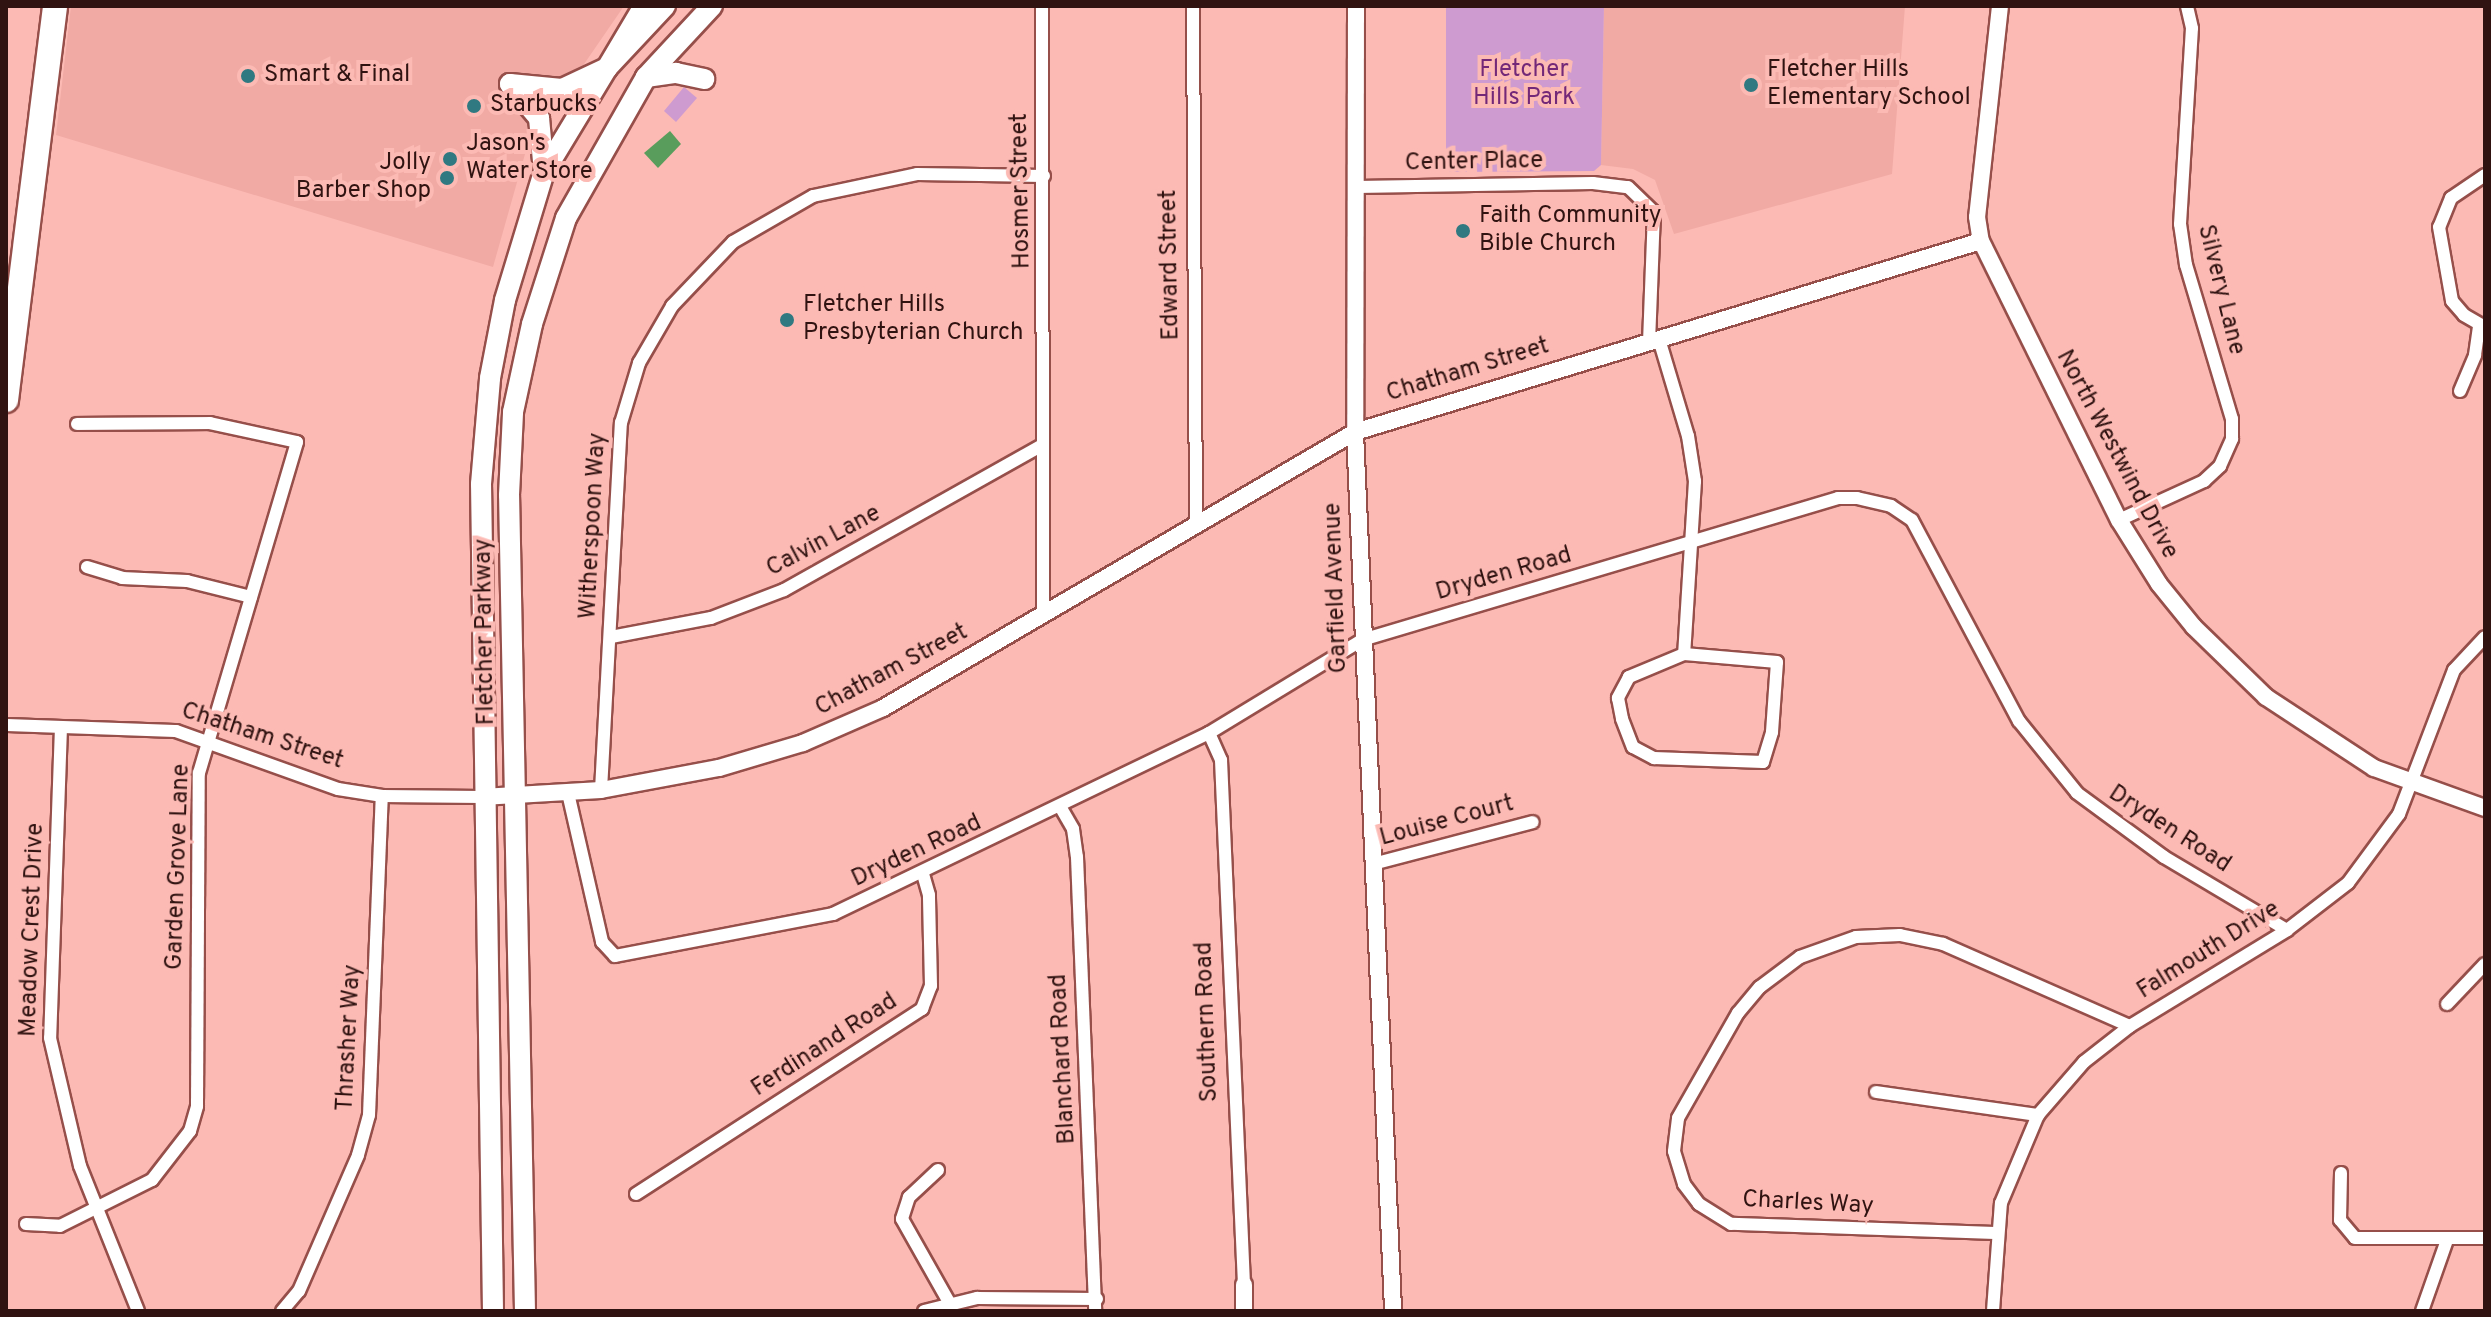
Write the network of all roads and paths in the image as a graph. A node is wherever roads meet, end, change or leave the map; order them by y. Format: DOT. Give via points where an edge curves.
graph roads {
  1 [pos="55,6"];
  2 [pos="644,6"];
  3 [pos="665,6"];
  4 [pos="712,6"];
  5 [pos="1042,6"];
  6 [pos="1193,6"];
  7 [pos="1356,6"];
  8 [pos="2000,6"];
  9 [pos="2187,6"];
  10 [pos="607,68"];
  11 [pos="646,77"];
  12 [pos="704,79"];
  13 [pos="544,172"];
  14 [pos="2485,175"];
  15 [pos="1044,176"];
  16 [pos="1357,187"];
  17 [pos="1981,241"];
  18 [pos="2482,326"];
  19 [pos="1654,340"];
  20 [pos="2460,391"];
  21 [pos="6,400"];
  22 [pos="77,424"];
  23 [pos="1355,432"];
  24 [pos="1041,446"];
  25 [pos="2119,520"];
  26 [pos="1196,523"];
  27 [pos="1689,543"];
  28 [pos="87,567"];
  29 [pos="251,597"];
  30 [pos="1043,615"];
  31 [pos="611,637"];
  32 [pos="2485,637"];
  33 [pos="1362,640"];
  34 [pos="1684,654"];
  35 [pos="6,725"];
  36 [pos="61,727"];
  37 [pos="1209,733"];
  38 [pos="207,741"];
  39 [pos="2413,785"];
  40 [pos="601,790"];
  41 [pos="568,793"];
  42 [pos="517,795"];
  43 [pos="382,796"];
  44 [pos="482,797"];
  45 [pos="1061,808"];
  46 [pos="2485,808"];
  47 [pos="1533,822"];
  48 [pos="1373,864"];
  49 [pos="923,874"];
  50 [pos="2287,930"];
  51 [pos="2485,964"];
  52 [pos="2447,1004"];
  53 [pos="2130,1026"];
  54 [pos="1876,1092"];
  55 [pos="2038,1115"];
  56 [pos="938,1170"];
  57 [pos="2341,1173"];
  58 [pos="636,1194"];
  59 [pos="97,1211"];
  60 [pos="26,1224"];
  61 [pos="1995,1233"];
  62 [pos="2485,1238"];
  63 [pos="2447,1240"];
  64 [pos="492,1274"];
  65 [pos="1244,1285"];
  66 [pos="949,1302"];
  67 [pos="1096,1305"];
  68 [pos="138,1311"];
  69 [pos="282,1311"];
  70 [pos="484,1311"];
  71 [pos="493,1311"];
  72 [pos="525,1311"];
  73 [pos="924,1311"];
  74 [pos="1244,1311"];
  75 [pos="1393,1311"];
  76 [pos="1993,1311"];
  77 [pos="2422,1311"];
  1 -- 21 [label="highway"];
  2 -- 10 [label="main road"];
  3 -- 10 [label="main road, Fletcher Parkway"];
  4 -- 11 [label="main road, Fletcher Parkway"];
  5 -- 15 [label="street, Hosmer Street"];
  6 -- 26 [label="street, Edward Street"];
  7 -- 16 [label="street, Garfield Avenue"];
  8 -- 17 [label="street, North Westwind Drive" via="1977,217"];
  9 -- 25 [label="street, Silvery Lane" via="2192,28 2180,224 2186,265 2232,419 2232,439 2220,466 2204,481"];
  10 -- 13 [label="main road, Fletcher Parkway"];
  10 -- 13 [label="main road" via="562,89 510,84 539,118"];
  11 -- 12 [label="main road" via="676,73"];
  11 -- 42 [label="main road, Fletcher Parkway" via="566,218 532,324 513,412 509,495"];
  13 -- 44 [label="main road, Fletcher Parkway" via="505,300 490,378 481,484"];
  14 -- 18 [label="street" via="2451,198 2439,227 2449,293 2457,308"];
  15 -- 24 [label="street, Hosmer Street" via="1046,361"];
  15 -- 31 [label="street, Witherspoon Way" via="917,174 834,189 771,216 699,272 649,343 625,403 617,454"];
  16 -- 19 [label="street, Center Place" via="1628,187 1654,212"];
  16 -- 23 [label="street, Garfield Avenue"];
  17 -- 19 [label="street, Chatham Street"];
  17 -- 25 [label="street, North Westwind Drive"];
  18 -- 20 [label="street"];
  19 -- 23 [label="street, Chatham Street"];
  19 -- 27 [label="street, Center Place" via="1694,466"];
  22 -- 29 [label="street, Garden Grove Lane" via="210,423 297,442"];
  23 -- 26 [label="street, Chatham Street"];
  23 -- 33 [label="street, Garfield Avenue"];
  24 -- 30 [label="street, Hosmer Street"];
  24 -- 31 [label="street, Calvin Lane" via="784,590 711,618"];
  25 -- 39 [label="street, North Westwind Drive" via="2159,584 2224,660 2305,727"];
  26 -- 30 [label="street, Chatham Street"];
  27 -- 33 [label="street, Dryden Road"];
  27 -- 34 [label="street, Center Place"];
  27 -- 50 [label="street, Dryden Road" via="1838,498 1867,499 1902,513 1912,520 1994,677 2048,763 2113,824"];
  28 -- 29 [label="street" via="122,578 187,581"];
  29 -- 38 [label="street, Garden Grove Lane"];
  30 -- 40 [label="street, Chatham Street" via="883,708 831,732 747,761"];
  31 -- 40 [label="street, Witherspoon Way"];
  32 -- 39 [label="street, Falmouth Drive" via="2454,670"];
  33 -- 37 [label="street, Dryden Road"];
  33 -- 48 [label="street, Garfield Avenue"];
  34 -- 34 [label="street" via="1777,662 1772,732 1763,762 1654,758 1633,747 1618,698 1629,677"];
  35 -- 36 [label="street, Chatham Street"];
  36 -- 38 [label="street, Chatham Street" via="155,728"];
  36 -- 59 [label="street, Meadow Crest Drive" via="50,1038 80,1166"];
  37 -- 45 [label="street, Dryden Road"];
  37 -- 65 [label="street, Southern Road" via="1221,760"];
  38 -- 43 [label="street, Chatham Street" via="338,789"];
  38 -- 59 [label="street, Garden Grove Lane" via="199,773 197,1106 190,1131 166,1167"];
  39 -- 46 [label="street, North Westwind Drive"];
  39 -- 50 [label="street, Falmouth Drive" via="2399,814 2348,883"];
  40 -- 41 [label="street, Chatham Street"];
  41 -- 42 [label="street, Chatham Street"];
  41 -- 49 [label="street, Dryden Road" via="602,942 611,954 624,958 818,917"];
  42 -- 44 [label="street, Chatham Street"];
  42 -- 72 [label="main road, Fletcher Parkway"];
  43 -- 44 [label="street, Chatham Street"];
  43 -- 69 [label="street, Thrasher Way" via="369,1115 358,1155 299,1291"];
  44 -- 64 [label="main road, Fletcher Parkway"];
  45 -- 49 [label="street, Dryden Road"];
  45 -- 67 [label="street, Blanchard Road" via="1073,829 1077,857"];
  47 -- 48 [label="street, Louise Court"];
  48 -- 75 [label="street, Garfield Avenue"];
  49 -- 58 [label="street, Ferdinand Road" via="929,895 931,986 922,1009"];
  50 -- 53 [label="street, Falmouth Drive"];
  51 -- 52 [label="street"];
  53 -- 55 [label="street, Falmouth Drive" via="2084,1062"];
  53 -- 61 [label="street, Charles Way" via="1943,944 1900,935 1847,939 1800,957 1760,987 1738,1013 1678,1118 1674,1151 1684,1184 1699,1204 1731,1224"];
  54 -- 55 [label="street"];
  55 -- 61 [label="street, Falmouth Drive" via="2022,1144"];
  56 -- 66 [label="street" via="909,1197 902,1219"];
  57 -- 63 [label="street" via="2340,1220 2355,1238"];
  59 -- 60 [label="street, Garden Grove Lane" via="60,1226"];
  59 -- 68 [label="street, Meadow Crest Drive"];
  61 -- 76 [label="street, Falmouth Drive"];
  62 -- 63 [label="street"];
  63 -- 77 [label="street"];
  64 -- 70 [label="main road"];
  64 -- 71 [label="main road, Fletcher Parkway"];
  65 -- 74 [label="street, Southern Road"];
  66 -- 67 [label="street"];
  66 -- 73 [label="street"];
}
